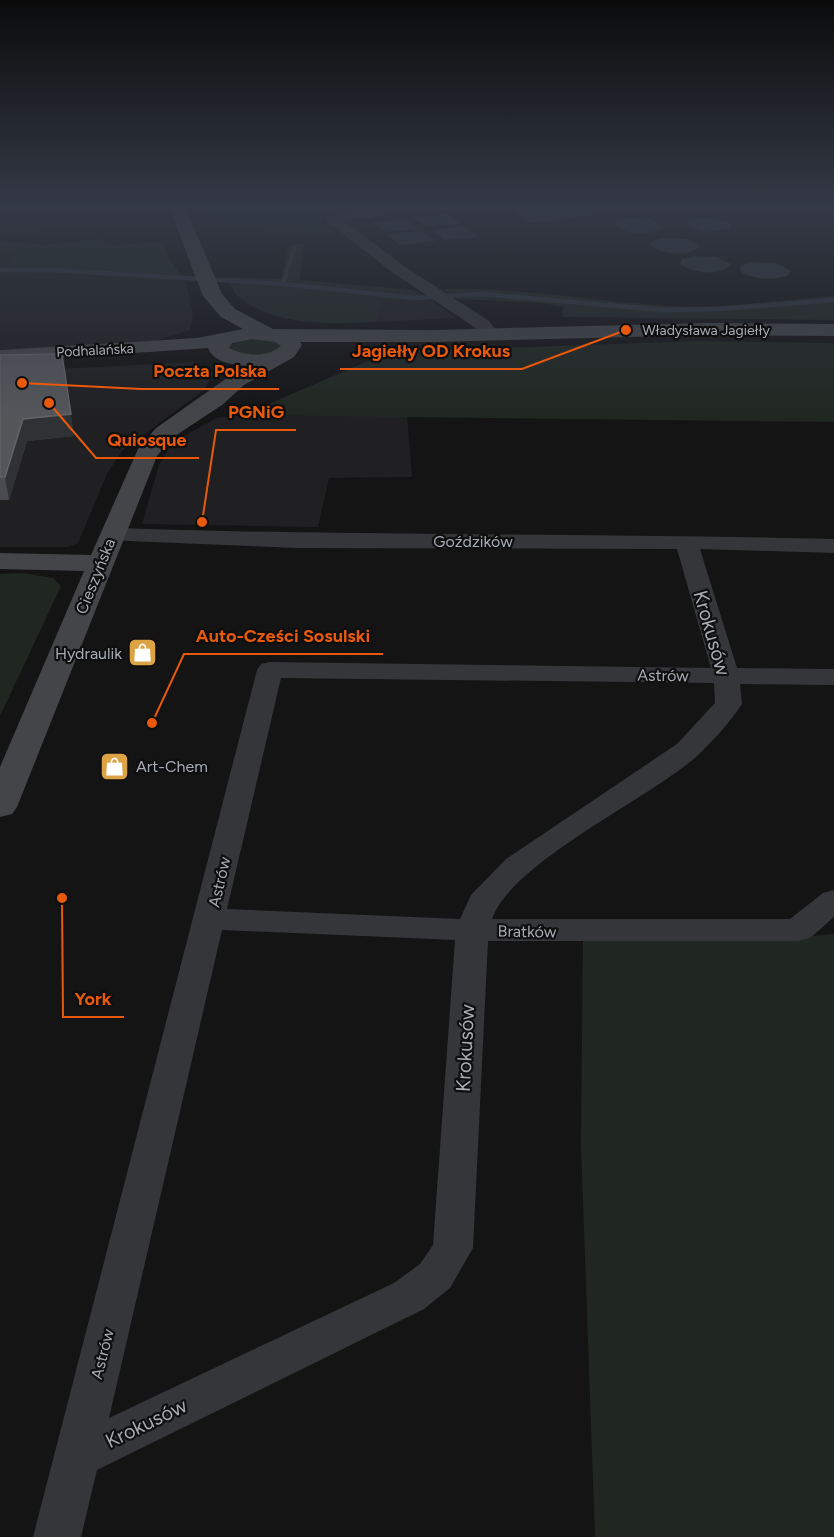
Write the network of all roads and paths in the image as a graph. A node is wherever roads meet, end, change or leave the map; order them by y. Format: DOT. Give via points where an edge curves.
graph roads {
  1 [pos="203,276"];
  2 [pos="407,276"];
  3 [pos="228,313"];
  4 [pos="834,330"];
  5 [pos="490,334"];
  6 [pos="336,341"];
  7 [pos="276,345"];
  8 [pos="177,350"];
  9 [pos="0,356"];
  10 [pos="233,359"];
  11 [pos="0,363"];
  12 [pos="112,535"];
  13 [pos="686,542"];
  14 [pos="834,546"];
  15 [pos="0,561"];
  16 [pos="99,563"];
  17 [pos="726,675"];
  18 [pos="834,677"];
  19 [pos="0,807"];
  20 [pos="834,900"];
  21 [pos="210,919"];
  22 [pos="472,930"];
  23 [pos="77,1456"];
  24 [pos="57,1537"];
  1 -- 3 [label="street"];
  2 -- 5 [label="street" via="483,325"];
  3 -- 6 [label="street"];
  3 -- 7 [label="street"];
  3 -- 8 [label="street" via="212,331"];
  3 -- 10 [label="street"];
  4 -- 5 [label="street, Władysława Jagiełły"];
  5 -- 6 [label="street, Władysława Jagiełły"];
  6 -- 7 [label="street, Władysława Jagiełły"];
  6 -- 10 [label="street" via="310,358"];
  7 -- 10 [label="street, Cieszyńska"];
  7 -- 10 [label="street, Władysława Jagiełły"];
  8 -- 9 [label="street, Podhalańska"];
  8 -- 10 [label="street, Podhalańska"];
  8 -- 10 [label="street" via="205,359"];
  8 -- 11 [label="street, Podhalańska"];
  10 -- 12 [label="street, Cieszyńska" via="214,400 152,445"];
  12 -- 13 [label="street, Goździków" via="297,541"];
  12 -- 16 [label="street, Cieszyńska"];
  13 -- 14 [label="street, Goździków"];
  13 -- 17 [label="street, Krokusów"];
  15 -- 16 [label="street"];
  16 -- 19 [label="street, Cieszyńska"];
  17 -- 18 [label="street"];
  17 -- 21 [label="street, Astrów" via="270,670"];
  17 -- 22 [label="street, Krokusów" via="729,704 687,750 517,866 482,902"];
  20 -- 22 [label="street, Bratków" via="798,930"];
  21 -- 22 [label="street, Bratków"];
  21 -- 23 [label="street, Astrów"];
  22 -- 23 [label="street, Krokusów" via="453,1248 435,1276 408,1296"];
  23 -- 24 [label="street, Astrów"];
}
